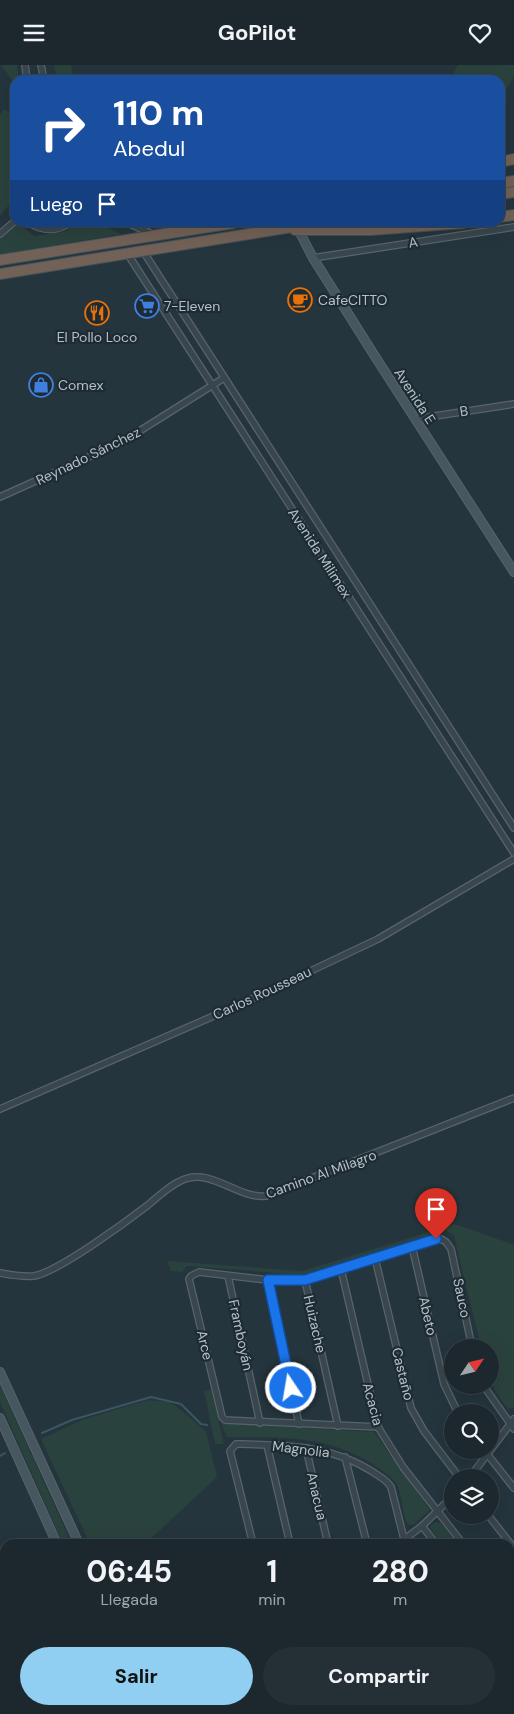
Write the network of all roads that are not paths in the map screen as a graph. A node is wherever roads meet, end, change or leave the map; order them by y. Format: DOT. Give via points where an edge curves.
graph roads {
  1 [pos="10,225"];
  2 [pos="37,227"];
  3 [pos="63,227"];
  4 [pos="136,227"];
  5 [pos="203,227"];
  6 [pos="289,227"];
  7 [pos="420,227"];
  8 [pos="514,227"];
  9 [pos="282,228"];
  10 [pos="299,231"];
  11 [pos="0,234"];
  12 [pos="152,235"];
  13 [pos="143,251"];
  14 [pos="127,253"];
  15 [pos="313,258"];
  16 [pos="0,260"];
  17 [pos="0,274"];
  18 [pos="224,378"];
  19 [pos="213,386"];
  20 [pos="514,404"];
  21 [pos="415,419"];
  22 [pos="0,497"];
  23 [pos="514,572"];
  24 [pos="514,828"];
  25 [pos="514,853"];
  26 [pos="514,859"];
  27 [pos="514,1098"];
  28 [pos="0,1109"];
  29 [pos="412,1246"];
  30 [pos="376,1258"];
  31 [pos="341,1269"];
  32 [pos="0,1273"];
  33 [pos="228,1276"];
  34 [pos="268,1280"];
  35 [pos="305,1280"];
  36 [pos="470,1339"];
  37 [pos="0,1372"];
  38 [pos="489,1394"];
  39 [pos="454,1404"];
  40 [pos="0,1418"];
  41 [pos="514,1419"];
  42 [pos="260,1423"];
  43 [pos="299,1425"];
  44 [pos="338,1427"];
  45 [pos="378,1427"];
  46 [pos="512,1427"];
  47 [pos="499,1443"];
  48 [pos="267,1445"];
  49 [pos="306,1448"];
  50 [pos="345,1457"];
  51 [pos="485,1459"];
  52 [pos="490,1459"];
  53 [pos="453,1469"];
  54 [pos="477,1469"];
  55 [pos="514,1488"];
  56 [pos="444,1506"];
  57 [pos="438,1512"];
  58 [pos="495,1524"];
  59 [pos="422,1526"];
  60 [pos="55,1539"];
  61 [pos="77,1539"];
  62 [pos="252,1539"];
  63 [pos="289,1539"];
  64 [pos="327,1539"];
  65 [pos="367,1539"];
  66 [pos="404,1539"];
  67 [pos="432,1539"];
  68 [pos="459,1539"];
  69 [pos="507,1539"];
  1 -- 11 [label="street"];
  2 -- 3 [label="street"];
  4 -- 12 [label="street"];
  5 -- 12 [label="highway"];
  6 -- 9 [label="highway"];
  7 -- 10 [label="highway"];
  8 -- 15 [label="street, A"];
  9 -- 10 [label="highway"];
  9 -- 13 [label="highway"];
  10 -- 15 [label="main road, Avenida E"];
  12 -- 16 [label="highway"];
  13 -- 14 [label="highway"];
  13 -- 18 [label="street, Avenida Milimex"];
  14 -- 17 [label="highway"];
  14 -- 19 [label="street, Avenida Milimex"];
  15 -- 21 [label="main road, Avenida E"];
  18 -- 19 [label="street, Reynado Sánchez"];
  18 -- 24 [label="street, Avenida Milimex"];
  19 -- 22 [label="street, Reynado Sánchez" via="113,447"];
  19 -- 25 [label="street, Avenida Milimex"];
  20 -- 21 [label="street, B"];
  21 -- 23 [label="main road, Avenida E"];
  26 -- 28 [label="street, Carlos Rousseau" via="378,939 238,1005"];
  27 -- 32 [label="street, Camino Al Milagro" via="266,1196 252,1195 198,1177 187,1178 54,1268 35,1275"];
  29 -- 30 [label="street"];
  29 -- 36 [label="street, Sauco" via="441,1239 452,1249"];
  29 -- 39 [label="street, Abeto" via="444,1384"];
  30 -- 31 [label="street"];
  30 -- 53 [label="street, Castaño" via="411,1408"];
  31 -- 35 [label="street"];
  31 -- 45 [label="street, Acacia"];
  33 -- 34 [label="street"];
  33 -- 42 [label="street, Framboyán"];
  33 -- 42 [label="street, Arce" via="199,1272 193,1273 189,1279 222,1417 227,1422"];
  34 -- 35 [label="street"];
  34 -- 43 [label="street"];
  35 -- 44 [label="street, Huizache"];
  37 -- 61 [label="main road"];
  38 -- 46 [label="street"];
  40 -- 60 [label="main road"];
  41 -- 46 [label="street"];
  42 -- 43 [label="street"];
  43 -- 44 [label="street"];
  44 -- 45 [label="street"];
  45 -- 57 [label="street, Acacia" via="403,1467"];
  46 -- 47 [label="street"];
  48 -- 49 [label="street, Magnolia"];
  48 -- 62 [label="street, Magnolia" via="236,1443 230,1451"];
  48 -- 63 [label="street"];
  49 -- 50 [label="street, Magnolia"];
  49 -- 64 [label="street, Anacua"];
  50 -- 65 [label="street"];
  50 -- 66 [label="street, Magnolia" via="389,1483"];
  51 -- 54 [label="street"];
  52 -- 55 [label="street"];
  56 -- 57 [label="street"];
  57 -- 59 [label="street"];
  57 -- 68 [label="street, Acacia"];
  58 -- 69 [label="street"];
  59 -- 66 [label="street"];
  59 -- 67 [label="street"];
}
